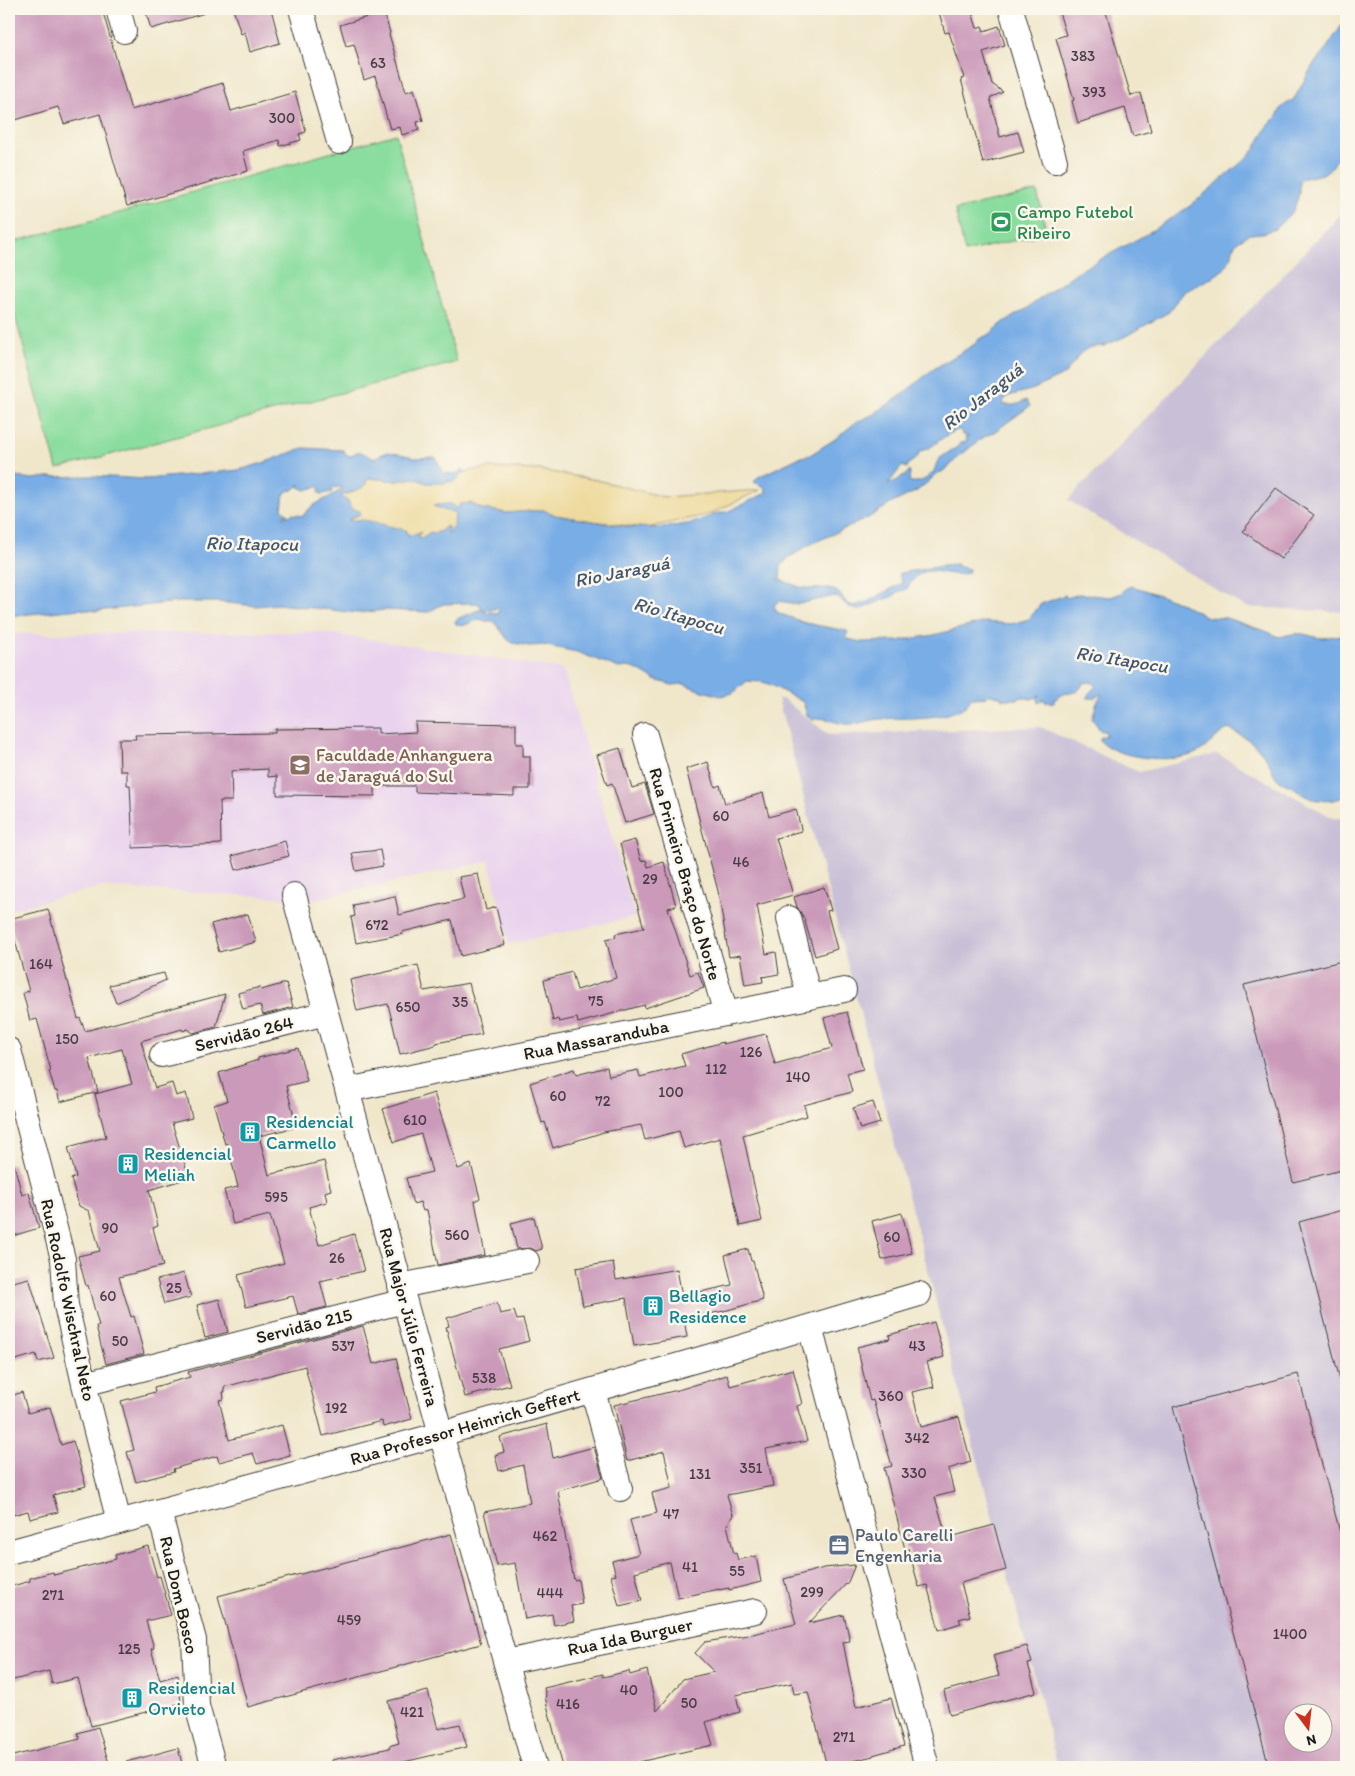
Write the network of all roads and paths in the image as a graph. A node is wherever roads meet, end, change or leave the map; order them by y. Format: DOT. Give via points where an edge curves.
graph roads {
  1 [pos="300,9"];
  2 [pos="1011,9"];
  3 [pos="339,142"];
  4 [pos="1055,161"];
  5 [pos="645,734"];
  6 [pos="294,895"];
  7 [pos="788,918"];
  8 [pos="844,990"];
  9 [pos="809,997"];
  10 [pos="326,1013"];
  11 [pos="726,1014"];
  12 [pos="9,1050"];
  13 [pos="162,1055"];
  14 [pos="347,1090"];
  15 [pos="527,1261"];
  16 [pos="402,1293"];
  17 [pos="919,1294"];
  18 [pos="810,1327"];
  19 [pos="84,1384"];
  20 [pos="593,1391"];
  21 [pos="440,1434"];
  22 [pos="620,1489"];
  23 [pos="159,1512"];
  24 [pos="119,1522"];
  25 [pos="9,1552"];
  26 [pos="755,1612"];
  27 [pos="506,1662"];
  28 [pos="214,1767"];
  29 [pos="535,1767"];
  30 [pos="926,1767"];
  1 -- 3 [label="street"];
  2 -- 4 [label="street"];
  5 -- 11 [label="street, Rua Primeiro Braço do Norte"];
  6 -- 10 [label="street, Rua Major Júlio Ferreira"];
  7 -- 9 [label="street"];
  8 -- 9 [label="street, Rua Massaranduba"];
  9 -- 11 [label="street, Rua Massaranduba"];
  10 -- 13 [label="street, Servidão 264"];
  10 -- 14 [label="street, Rua Major Júlio Ferreira"];
  11 -- 14 [label="street, Rua Massaranduba"];
  12 -- 19 [label="street, Rua Rodolfo Wischral Neto" via="63,1259 66,1305"];
  14 -- 16 [label="street, Rua Major Júlio Ferreira"];
  15 -- 16 [label="street, Servidão 215"];
  16 -- 19 [label="street, Servidão 215"];
  16 -- 21 [label="street, Rua Major Júlio Ferreira"];
  17 -- 18 [label="street, Rua Professor Heinrich Geffert"];
  18 -- 20 [label="street, Rua Professor Heinrich Geffert"];
  18 -- 30 [label="street"];
  19 -- 24 [label="street, Rua Rodolfo Wischral Neto"];
  20 -- 21 [label="street, Rua Professor Heinrich Geffert"];
  20 -- 22 [label="street"];
  21 -- 23 [label="street, Rua Professor Heinrich Geffert"];
  21 -- 27 [label="street, Rua Major Júlio Ferreira"];
  23 -- 24 [label="street, Rua Professor Heinrich Geffert"];
  23 -- 28 [label="street, Rua Dom Bosco" via="194,1640 197,1706"];
  24 -- 25 [label="street, Rua Professor Heinrich Geffert"];
  26 -- 27 [label="street, Rua Ida Burguer"];
  27 -- 29 [label="street, Rua Major Júlio Ferreira"];
}
